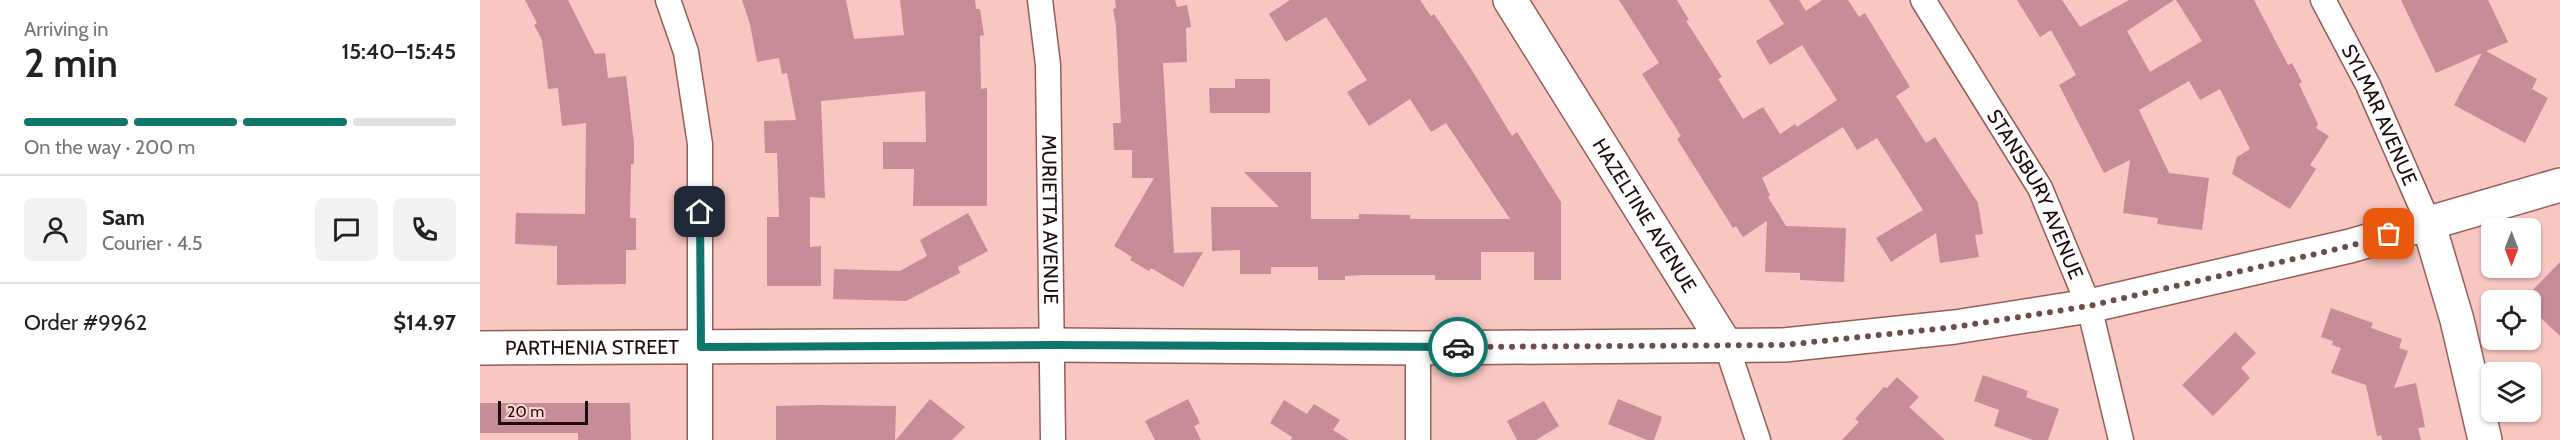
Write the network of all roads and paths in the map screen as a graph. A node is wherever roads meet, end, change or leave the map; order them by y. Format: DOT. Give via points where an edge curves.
graph roads {
  1 [pos="668,0"];
  2 [pos="1040,0"];
  3 [pos="1510,0"];
  4 [pos="1923,0"];
  5 [pos="2323,0"];
  6 [pos="2560,185"];
  7 [pos="2428,222"];
  8 [pos="2089,306"];
  9 [pos="1052,345"];
  10 [pos="1727,346"];
  11 [pos="701,347"];
  12 [pos="480,348"];
  13 [pos="1418,348"];
  14 [pos="700,440"];
  15 [pos="1053,440"];
  16 [pos="1418,440"];
  17 [pos="1758,440"];
  18 [pos="2121,440"];
  19 [pos="2485,440"];
  1 -- 11 [label="street" via="686,52 700,144"];
  2 -- 9 [label="street, MURIETTA AVENUE" via="1048,65"];
  3 -- 10 [label="street, HAZELTINE AVENUE"];
  4 -- 8 [label="street, STANSBURY AVENUE" via="2040,188"];
  5 -- 7 [label="street, SYLMAR AVENUE" via="2368,85"];
  6 -- 7 [label="street, PARTHENIA STREET"];
  7 -- 8 [label="street, PARTHENIA STREET" via="2350,246"];
  7 -- 19 [label="street, SYLMAR AVENUE" via="2457,320"];
  8 -- 10 [label="street, PARTHENIA STREET" via="1955,327 1784,345"];
  8 -- 18 [label="street, STANSBURY AVENUE"];
  9 -- 11 [label="street, PARTHENIA STREET"];
  9 -- 13 [label="street, PARTHENIA STREET"];
  9 -- 15 [label="street, MURIETTA AVENUE"];
  10 -- 13 [label="street, PARTHENIA STREET"];
  10 -- 17 [label="street, HAZELTINE AVENUE"];
  11 -- 12 [label="street, PARTHENIA STREET"];
  11 -- 14 [label="street"];
  13 -- 16 [label="street"];
}
